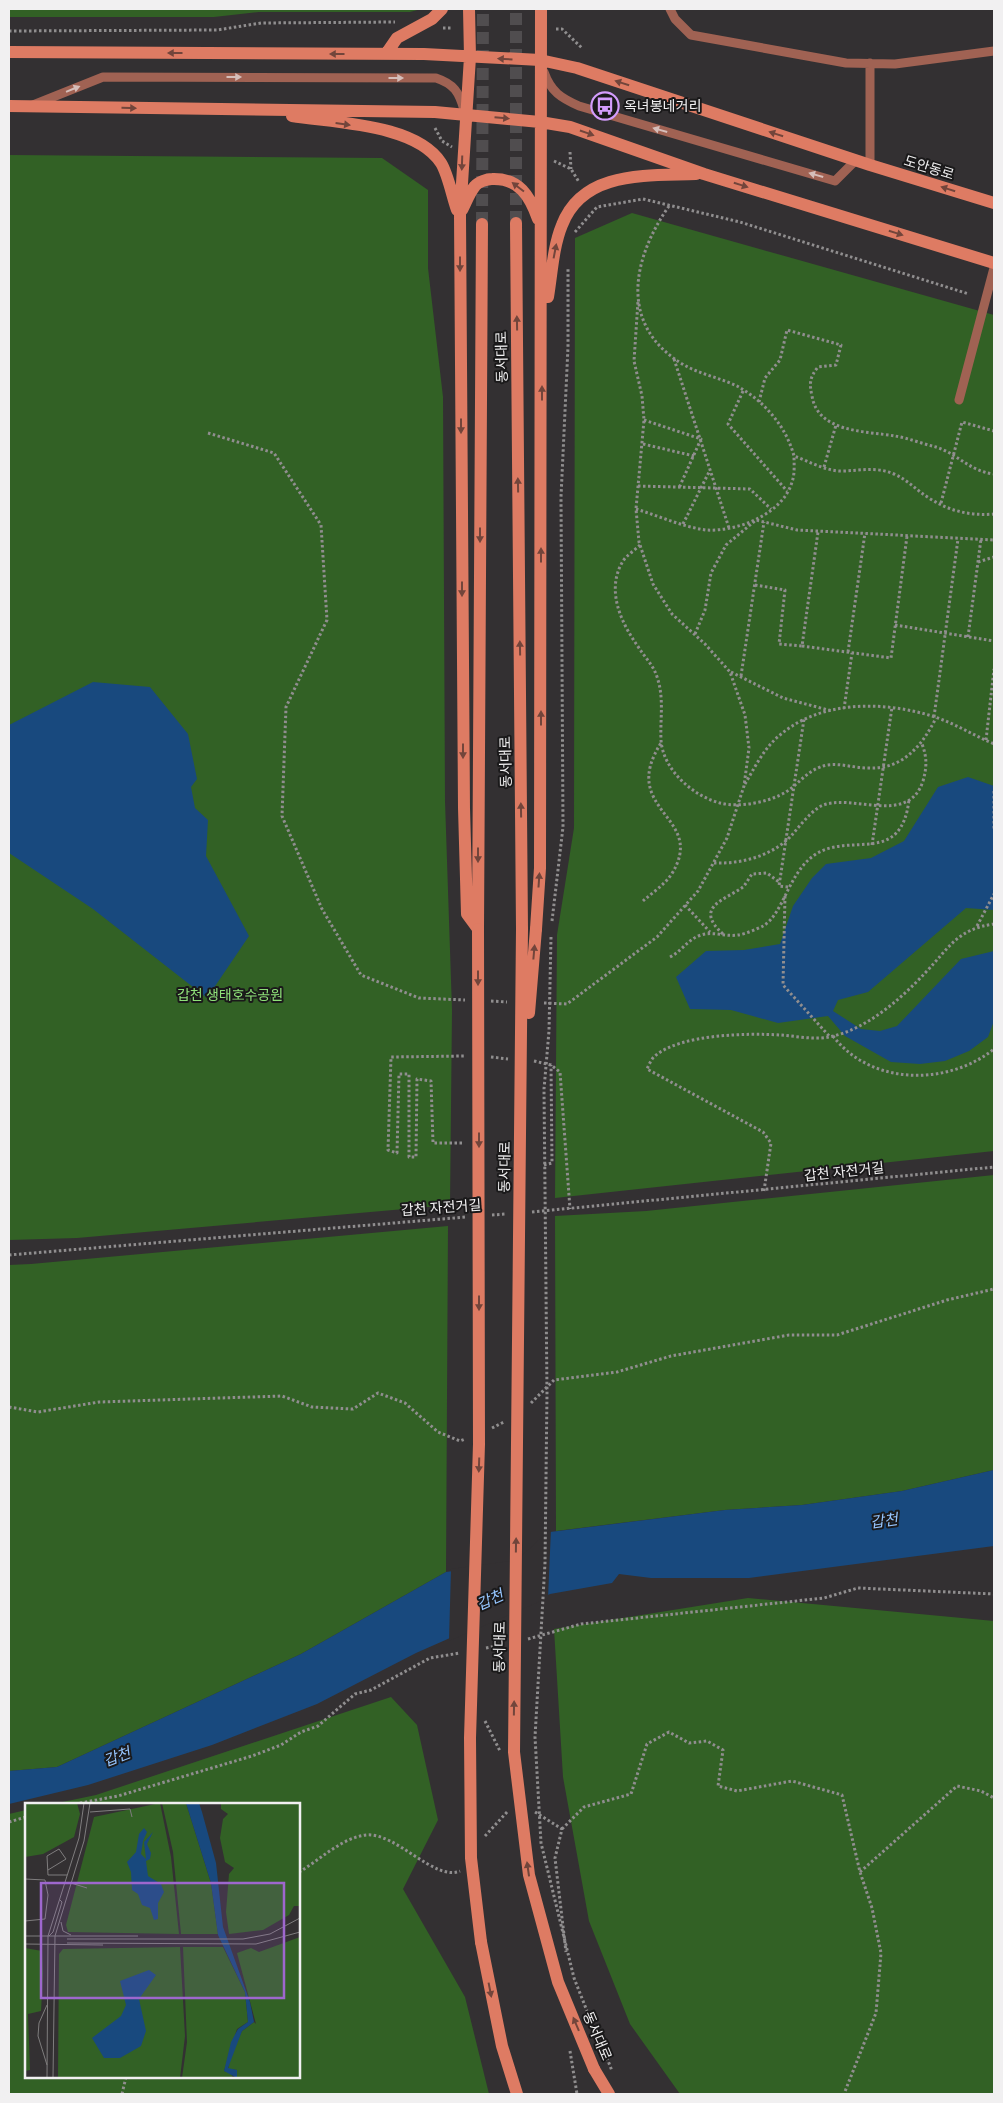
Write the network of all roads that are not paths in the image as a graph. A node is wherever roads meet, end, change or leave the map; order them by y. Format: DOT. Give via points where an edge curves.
graph roads {
  1 [pos="442,9"];
  2 [pos="469,9"];
  3 [pos="541,9"];
  4 [pos="670,9"];
  5 [pos="994,51"];
  6 [pos="9,52"];
  7 [pos="386,54"];
  8 [pos="470,57"];
  9 [pos="540,60"];
  10 [pos="870,63"];
  11 [pos="9,106"];
  12 [pos="28,107"];
  13 [pos="261,109"];
  14 [pos="465,115"];
  15 [pos="540,122"];
  16 [pos="856,160"];
  17 [pos="870,165"];
  18 [pos="704,174"];
  19 [pos="994,203"];
  20 [pos="460,215"];
  21 [pos="516,223"];
  22 [pos="482,224"];
  23 [pos="541,229"];
  24 [pos="994,263"];
  25 [pos="994,268"];
  26 [pos="542,334"];
  27 [pos="960,400"];
  28 [pos="478,929"];
  29 [pos="521,1105"];
  30 [pos="517,2094"];
  31 [pos="609,2094"];
  1 -- 7 [label="street" via="432,19 397,38"];
  2 -- 8 [label="street"];
  3 -- 9 [label="street"];
  4 -- 10 [label="lane" via="674,19 691,35 846,63"];
  5 -- 10 [label="lane" via="895,64"];
  7 -- 6 [label="street, 도안동로, one-way"];
  7 -- 8 [label="street, 도안동로"];
  9 -- 8 [label="street, 도안동로, one-way"];
  8 -- 14 [label="street"];
  9 -- 15 [label="street"];
  16 -- 9 [label="street, 도안동로, one-way" via="594,74"];
  16 -- 9 [label="lane, one-way" via="834,181 579,106 557,96 548,84"];
  10 -- 17 [label="lane"];
  11 -- 12 [label="street"];
  12 -- 13 [label="street, one-way"];
  12 -- 14 [label="lane, one-way" via="103,77 436,78 449,82 459,92"];
  13 -- 14 [label="street"];
  13 -- 20 [label="street, one-way" via="392,132 432,150 442,165"];
  14 -- 15 [label="street, one-way"];
  14 -- 20 [label="street, one-way"];
  15 -- 18 [label="street, one-way" via="570,127"];
  15 -- 23 [label="street"];
  16 -- 17 [label="street, 도안동로"];
  19 -- 17 [label="street, 도안동로, one-way"];
  18 -- 24 [label="street, one-way"];
  26 -- 18 [label="street, one-way" via="562,225 570,208 587,191 609,180 628,177"];
  23 -- 20 [label="street, one-way" via="527,194 506,179 489,179 476,184"];
  20 -- 28 [label="street, one-way" via="464,808 467,914"];
  29 -- 21 [label="street, 동서대로, one-way, bridge"];
  22 -- 28 [label="street, 동서대로, one-way"];
  23 -- 26 [label="street"];
  25 -- 27 [label="lane"];
  29 -- 26 [label="street, one-way, bridge" via="540,868"];
  28 -- 30 [label="street, 동서대로, one-way, bridge" via="479,1444 470,1738 471,1858 481,1942 502,2046"];
  31 -- 29 [label="street, 동서대로, one-way, bridge" via="594,2069 558,1982 529,1875 514,1752"];
}
